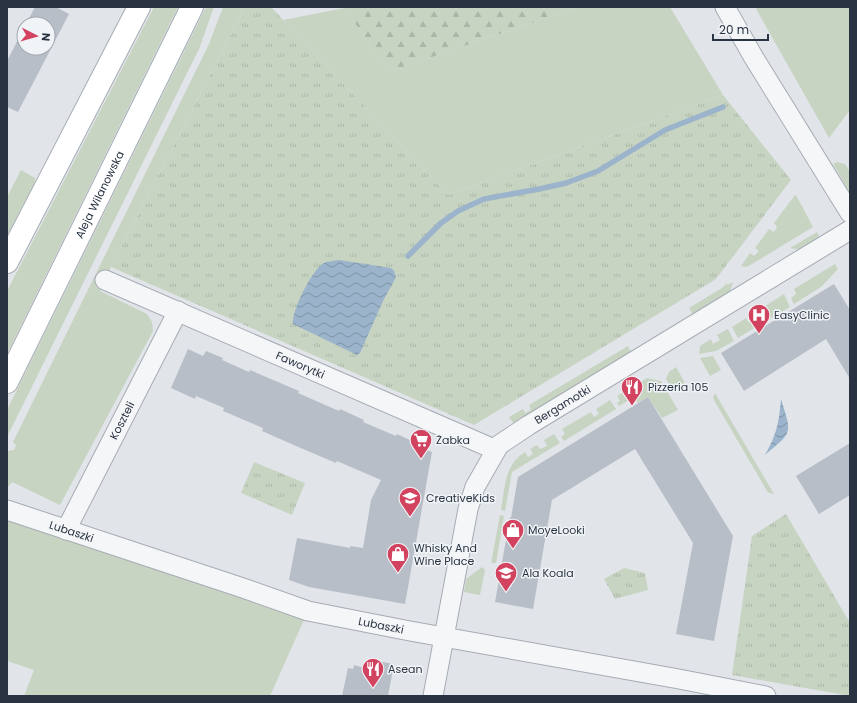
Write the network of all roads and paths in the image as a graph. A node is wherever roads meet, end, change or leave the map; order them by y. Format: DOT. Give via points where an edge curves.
graph roads {
  1 [pos="140,7"];
  2 [pos="192,7"];
  3 [pos="725,7"];
  4 [pos="850,213"];
  5 [pos="850,230"];
  6 [pos="7,262"];
  7 [pos="105,280"];
  8 [pos="178,311"];
  9 [pos="7,382"];
  10 [pos="496,450"];
  11 [pos="7,510"];
  12 [pos="66,530"];
  13 [pos="444,637"];
  14 [pos="433,696"];
  15 [pos="766,696"];
  1 -- 6 [label="main road"];
  2 -- 9 [label="main road, Aleja Wilanowska"];
  3 -- 4 [label="street"];
  5 -- 10 [label="street, Bergamotki" via="529,425"];
  7 -- 8 [label="street, Faworytki"];
  8 -- 10 [label="street, Faworytki"];
  8 -- 12 [label="street, Koszteli"];
  10 -- 13 [label="street, Bergamotki" via="475,487 468,509"];
  11 -- 12 [label="street, Lubaszki"];
  12 -- 13 [label="street, Lubaszki" via="308,611"];
  13 -- 14 [label="street, Bergamotki"];
  13 -- 15 [label="street, Lubaszki"];
}
